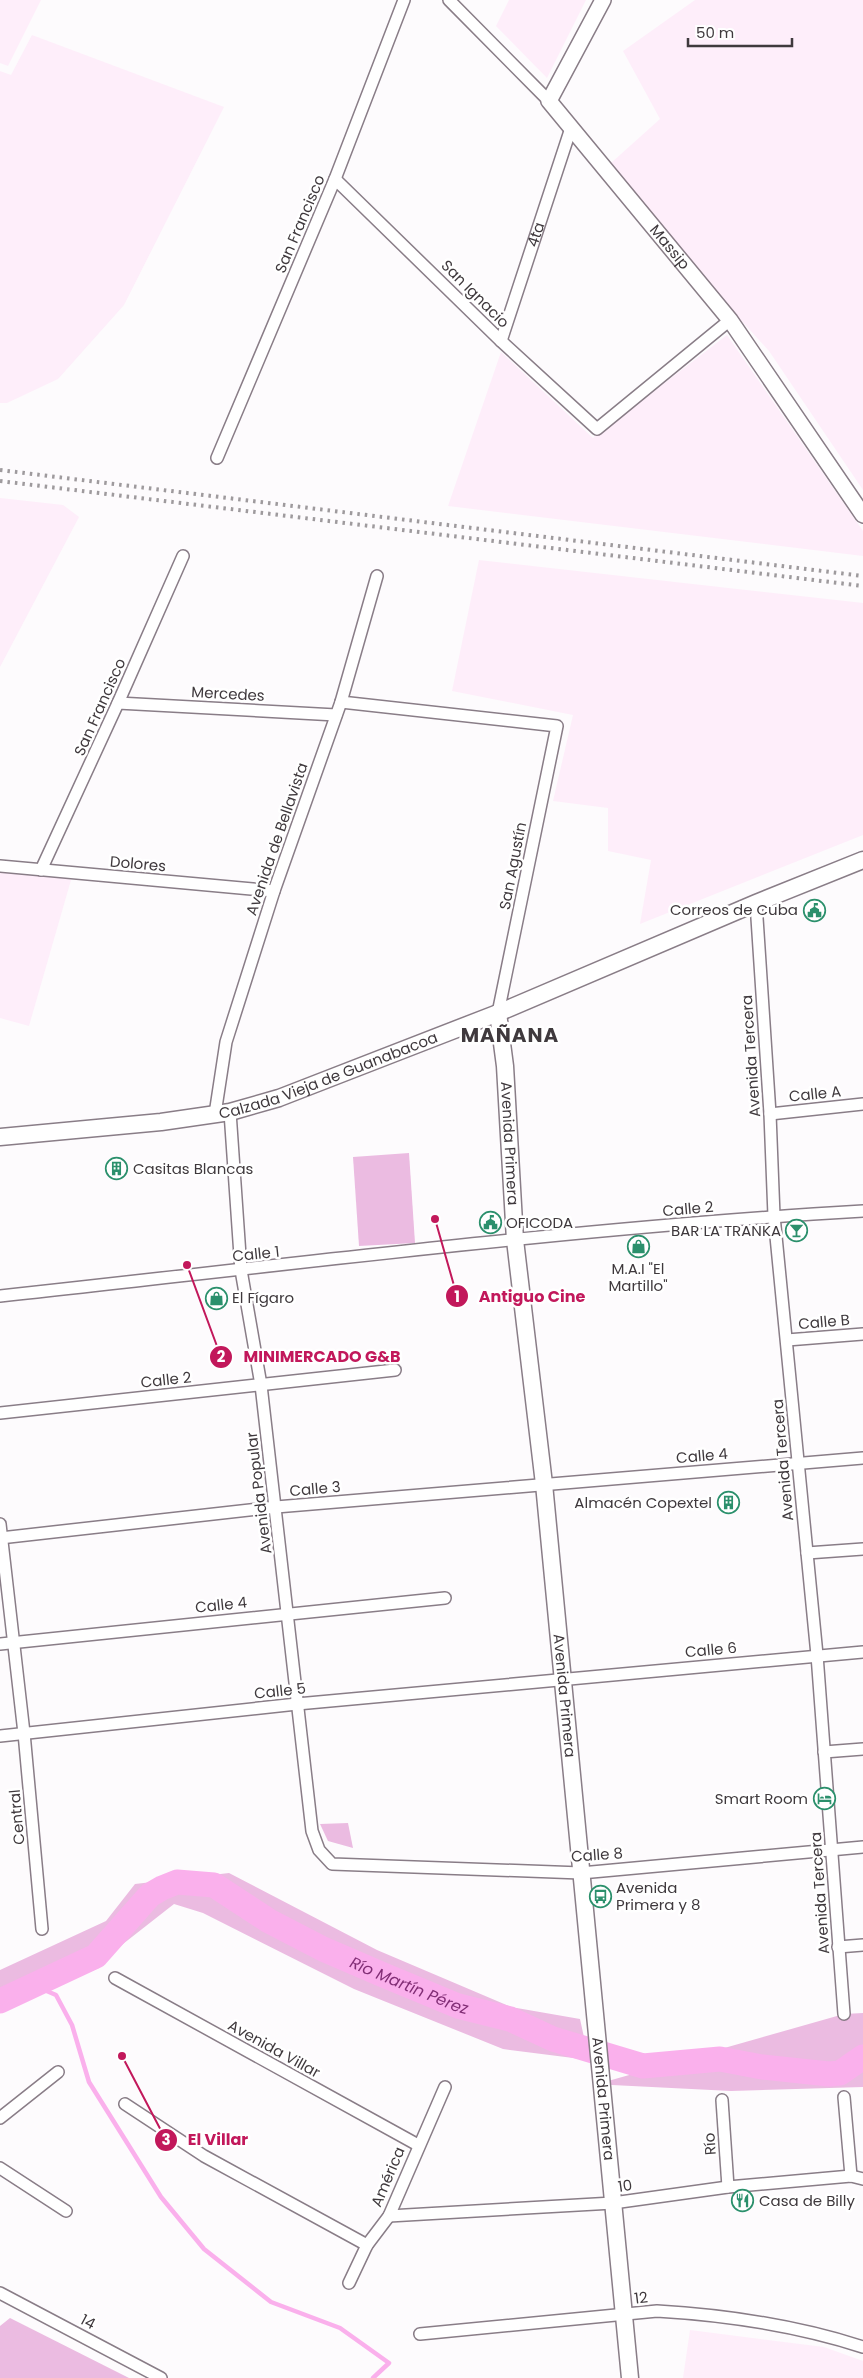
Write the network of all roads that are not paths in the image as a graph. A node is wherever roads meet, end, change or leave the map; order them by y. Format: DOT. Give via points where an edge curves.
graph roads {
  1 [pos="404,0"];
  2 [pos="450,0"];
  3 [pos="603,0"];
  4 [pos="548,100"];
  5 [pos="571,128"];
  6 [pos="335,179"];
  7 [pos="730,320"];
  8 [pos="501,341"];
  9 [pos="217,458"];
  10 [pos="863,515"];
  11 [pos="183,556"];
  12 [pos="377,576"];
  13 [pos="341,702"];
  14 [pos="118,703"];
  15 [pos="336,715"];
  16 [pos="863,860"];
  17 [pos="0,866"];
  18 [pos="41,870"];
  19 [pos="274,891"];
  20 [pos="756,903"];
  21 [pos="498,1013"];
  22 [pos="863,1104"];
  23 [pos="222,1113"];
  24 [pos="770,1114"];
  25 [pos="0,1137"];
  26 [pos="863,1211"];
  27 [pos="774,1216"];
  28 [pos="515,1240"];
  29 [pos="241,1270"];
  30 [pos="0,1296"];
  31 [pos="863,1334"];
  32 [pos="787,1340"];
  33 [pos="395,1370"];
  34 [pos="261,1384"];
  35 [pos="0,1413"];
  36 [pos="863,1458"];
  37 [pos="799,1463"];
  38 [pos="544,1484"];
  39 [pos="276,1507"];
  40 [pos="0,1524"];
  41 [pos="1,1538"];
  42 [pos="863,1549"];
  43 [pos="806,1553"];
  44 [pos="445,1598"];
  45 [pos="288,1612"];
  46 [pos="14,1642"];
  47 [pos="0,1644"];
  48 [pos="863,1652"];
  49 [pos="817,1655"];
  50 [pos="563,1679"];
  51 [pos="297,1704"];
  52 [pos="24,1733"];
  53 [pos="0,1736"];
  54 [pos="863,1749"];
  55 [pos="824,1752"];
  56 [pos="863,1846"];
  57 [pos="831,1849"];
  58 [pos="332,1864"];
  59 [pos="581,1873"];
  60 [pos="42,1929"];
  61 [pos="863,1945"];
  62 [pos="838,1947"];
  63 [pos="115,1978"];
  64 [pos="844,2014"];
  65 [pos="58,2072"];
  66 [pos="445,2087"];
  67 [pos="844,2097"];
  68 [pos="722,2100"];
  69 [pos="125,2104"];
  70 [pos="0,2118"];
  71 [pos="418,2145"];
  72 [pos="0,2168"];
  73 [pos="851,2176"];
  74 [pos="863,2179"];
  75 [pos="728,2187"];
  76 [pos="612,2203"];
  77 [pos="66,2210"];
  78 [pos="389,2216"];
  79 [pos="367,2245"];
  80 [pos="349,2283"];
  81 [pos="0,2293"];
  82 [pos="624,2316"];
  83 [pos="420,2334"];
  84 [pos="863,2347"];
  85 [pos="161,2378"];
  86 [pos="630,2378"];
  1 -- 6 [label="street, San Francisco"];
  2 -- 4 [label="street, Massip"];
  3 -- 4 [label="street"];
  4 -- 5 [label="street, Massip"];
  5 -- 7 [label="street, Massip"];
  5 -- 8 [label="street, 4ta"];
  6 -- 8 [label="street, San Ignacio"];
  6 -- 9 [label="street, San Francisco"];
  7 -- 8 [label="street, San Ignacio" via="596,429"];
  7 -- 10 [label="street, Massip"];
  11 -- 14 [label="street, San Francisco"];
  12 -- 13 [label="street, Avenida de Bellavista"];
  13 -- 15 [label="street, Avenida de Bellavista"];
  13 -- 21 [label="street, San Agustín" via="557,726"];
  14 -- 15 [label="street, Mercedes"];
  14 -- 18 [label="street, San Francisco"];
  15 -- 19 [label="street, Avenida de Bellavista"];
  16 -- 20 [label="main road, Calzada Vieja de Guanabacoa"];
  17 -- 18 [label="street, Dolores"];
  18 -- 19 [label="street, Dolores"];
  19 -- 23 [label="street, Avenida de Bellavista" via="226,1042"];
  20 -- 21 [label="main road, Calzada Vieja de Guanabacoa"];
  20 -- 24 [label="street, Avenida Tercera"];
  21 -- 23 [label="main road, Calzada Vieja de Guanabacoa" via="300,1091"];
  21 -- 28 [label="main road, Avenida Primera"];
  22 -- 24 [label="street, Calle A"];
  23 -- 25 [label="main road, Calzada Vieja de Guanabacoa"];
  23 -- 29 [label="street, Avenida Popular"];
  24 -- 27 [label="street, Avenida Tercera"];
  26 -- 27 [label="street, Calle 2"];
  27 -- 28 [label="street, Calle 2"];
  27 -- 32 [label="street, Avenida Tercera"];
  28 -- 29 [label="street, Calle 1"];
  28 -- 38 [label="main road, Avenida Primera"];
  29 -- 30 [label="street, Calle 1"];
  29 -- 34 [label="street, Avenida Popular"];
  31 -- 32 [label="street, Calle B"];
  32 -- 37 [label="street, Avenida Tercera"];
  33 -- 34 [label="street, Calle 2"];
  34 -- 35 [label="street, Calle 2"];
  34 -- 39 [label="street, Avenida Popular"];
  36 -- 37 [label="street, Calle 4"];
  37 -- 38 [label="street, Calle 4"];
  37 -- 43 [label="street, Avenida Tercera"];
  38 -- 39 [label="street, Calle 3"];
  38 -- 50 [label="main road, Avenida Primera"];
  39 -- 41 [label="street, Calle 3"];
  39 -- 45 [label="street, Avenida Popular"];
  40 -- 41 [label="street, Central"];
  41 -- 46 [label="street, Central"];
  42 -- 43 [label="street"];
  43 -- 49 [label="street, Avenida Tercera"];
  44 -- 45 [label="street, Calle 4"];
  45 -- 46 [label="street, Calle 4"];
  45 -- 51 [label="street, Avenida Popular"];
  46 -- 47 [label="street, Calle 4"];
  46 -- 52 [label="street, Central"];
  48 -- 49 [label="street, Calle 6"];
  49 -- 50 [label="street, Calle 6"];
  49 -- 55 [label="street, Avenida Tercera"];
  50 -- 51 [label="street, Calle 5"];
  50 -- 59 [label="main road, Avenida Primera"];
  51 -- 52 [label="street, Calle 5"];
  51 -- 58 [label="street, Avenida Popular" via="312,1831 323,1857"];
  52 -- 53 [label="street, Calle 5"];
  52 -- 60 [label="street, Central"];
  54 -- 55 [label="street"];
  55 -- 57 [label="street, Avenida Tercera"];
  56 -- 57 [label="street, Calle 8"];
  57 -- 59 [label="street, Calle 8"];
  57 -- 62 [label="street, Avenida Tercera"];
  58 -- 59 [label="street, Calle 8"];
  59 -- 76 [label="main road, Avenida Primera"];
  61 -- 62 [label="street"];
  62 -- 64 [label="street, Avenida Tercera"];
  63 -- 71 [label="street, Avenida Villar"];
  65 -- 70 [label="street"];
  66 -- 71 [label="street, América"];
  67 -- 73 [label="street"];
  68 -- 75 [label="street, Río"];
  69 -- 79 [label="street" via="204,2156"];
  71 -- 78 [label="street, América"];
  72 -- 77 [label="street"];
  73 -- 74 [label="street, 10"];
  73 -- 75 [label="street, 10"];
  75 -- 76 [label="street, 10"];
  76 -- 78 [label="street, 10"];
  76 -- 82 [label="main road, Avenida Primera"];
  78 -- 79 [label="street, América"];
  79 -- 80 [label="street, América"];
  81 -- 85 [label="street, 14"];
  82 -- 83 [label="street, 12"];
  82 -- 84 [label="street, 12" via="657,2311 694,2313 758,2323"];
  82 -- 86 [label="main road, Avenida Primera"];
}
